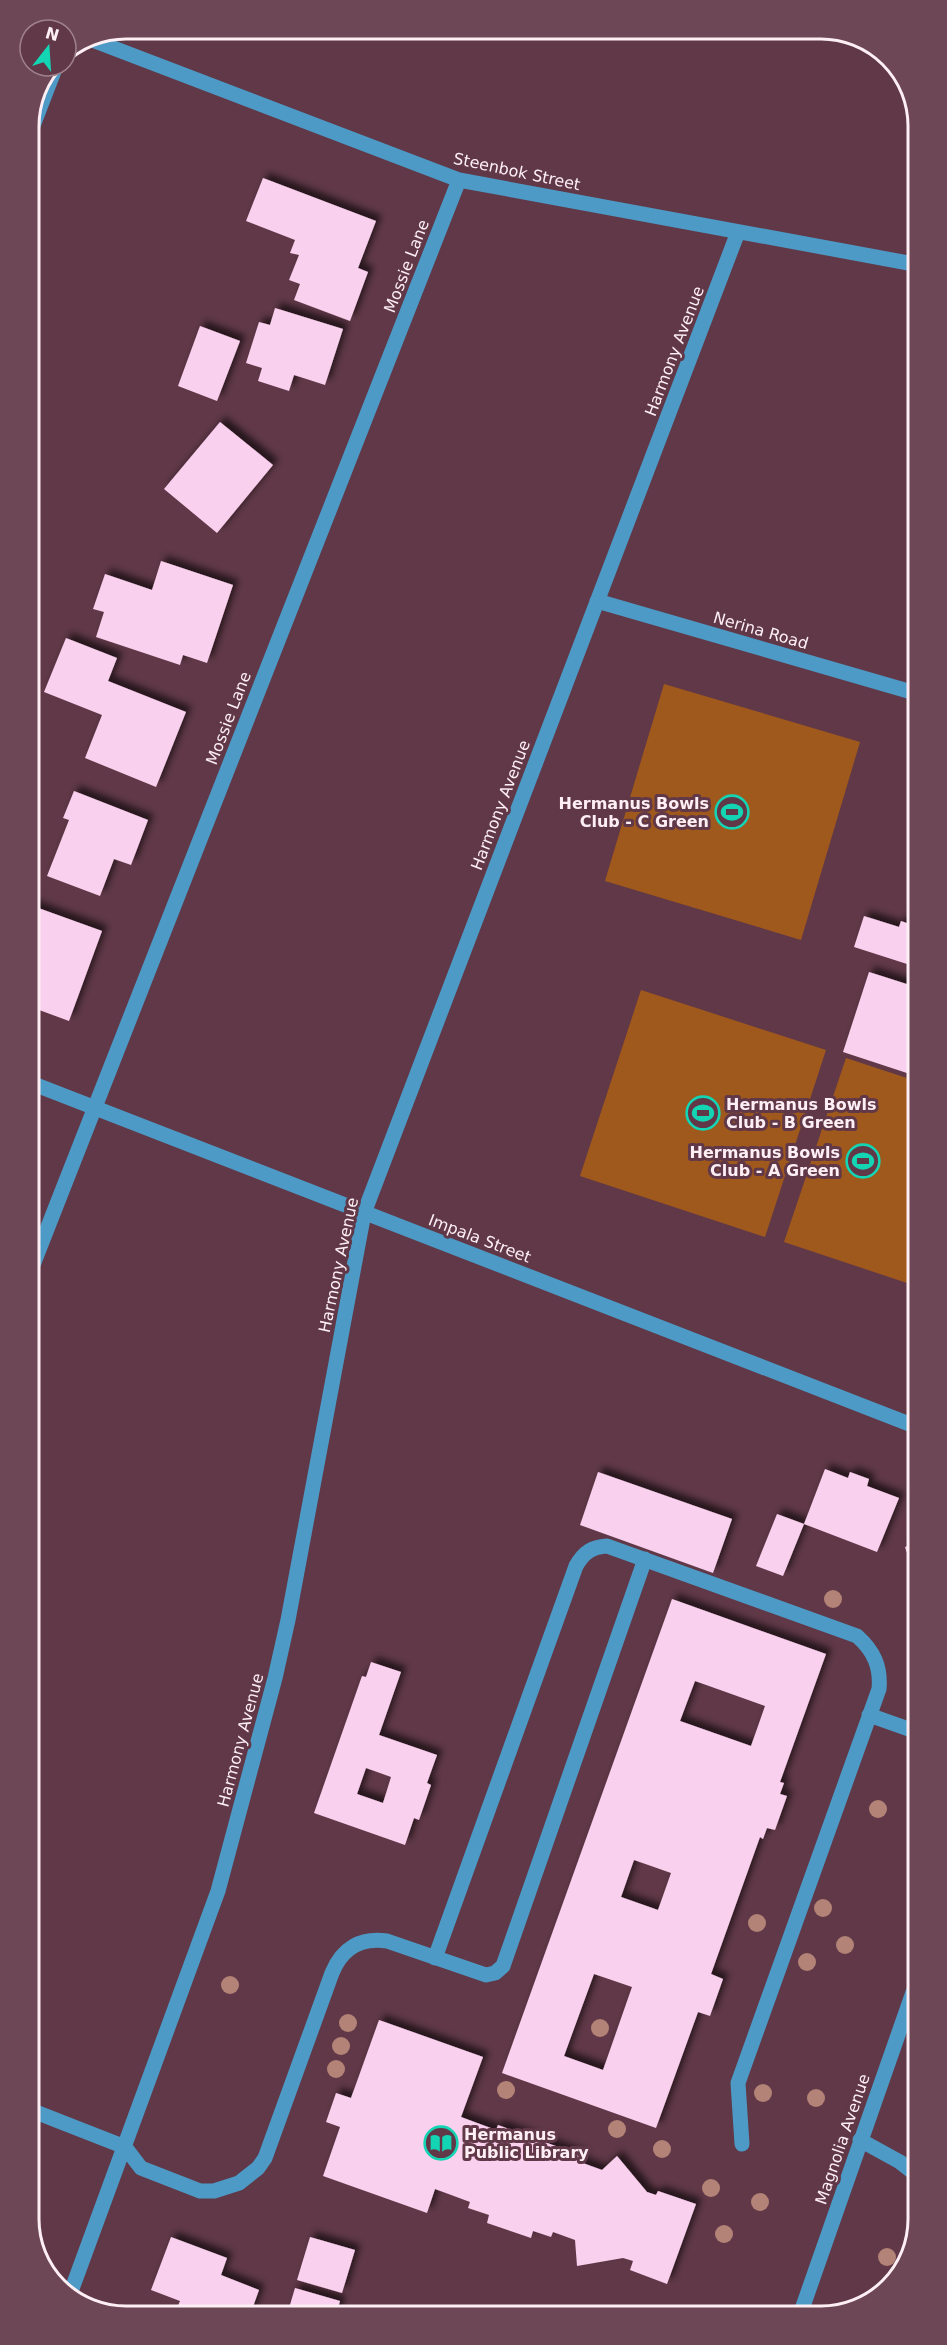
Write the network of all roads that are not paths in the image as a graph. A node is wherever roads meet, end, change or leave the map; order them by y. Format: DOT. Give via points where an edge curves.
graph roads {
  1 [pos="101,43"];
  2 [pos="459,180"];
  3 [pos="738,232"];
  4 [pos="908,263"];
  5 [pos="597,602"];
  6 [pos="908,691"];
  7 [pos="39,1086"];
  8 [pos="95,1108"];
  9 [pos="364,1213"];
  10 [pos="39,1250"];
  11 [pos="908,1424"];
  12 [pos="645,1559"];
  13 [pos="869,1715"];
  14 [pos="908,1729"];
  15 [pos="435,1958"];
  16 [pos="908,2006"];
  17 [pos="39,2113"];
  18 [pos="860,2140"];
  19 [pos="742,2144"];
  20 [pos="125,2146"];
  21 [pos="908,2168"];
  22 [pos="72,2288"];
  23 [pos="803,2306"];
  1 -- 2 [label="street, Steenbok Street"];
  2 -- 3 [label="street, Steenbok Street"];
  2 -- 8 [label="street, Mossie Lane"];
  3 -- 4 [label="street, Steenbok Street"];
  3 -- 5 [label="street, Harmony Avenue"];
  5 -- 6 [label="street, Nerina Road"];
  5 -- 9 [label="street, Harmony Avenue"];
  7 -- 8 [label="street, Impala Street"];
  8 -- 9 [label="street, Impala Street"];
  8 -- 10 [label="street, Mossie Lane"];
  9 -- 11 [label="street, Impala Street"];
  9 -- 20 [label="street, Harmony Avenue" via="275,1678 218,1891"];
  12 -- 13 [label="street" via="857,1636 869,1646 879,1669 879,1689"];
  12 -- 15 [label="street" via="607,1546 591,1549 576,1566"];
  12 -- 15 [label="street" via="503,1966 486,1975"];
  13 -- 14 [label="street"];
  13 -- 19 [label="street" via="738,2082"];
  15 -- 20 [label="street" via="376,1939 364,1940 344,1952 332,1973 265,2158 239,2183 200,2191 141,2168"];
  16 -- 18 [label="street, Magnolia Avenue"];
  17 -- 20 [label="street"];
  18 -- 21 [label="street"];
  18 -- 23 [label="street, Magnolia Avenue"];
  20 -- 22 [label="street, Harmony Avenue"];
}
